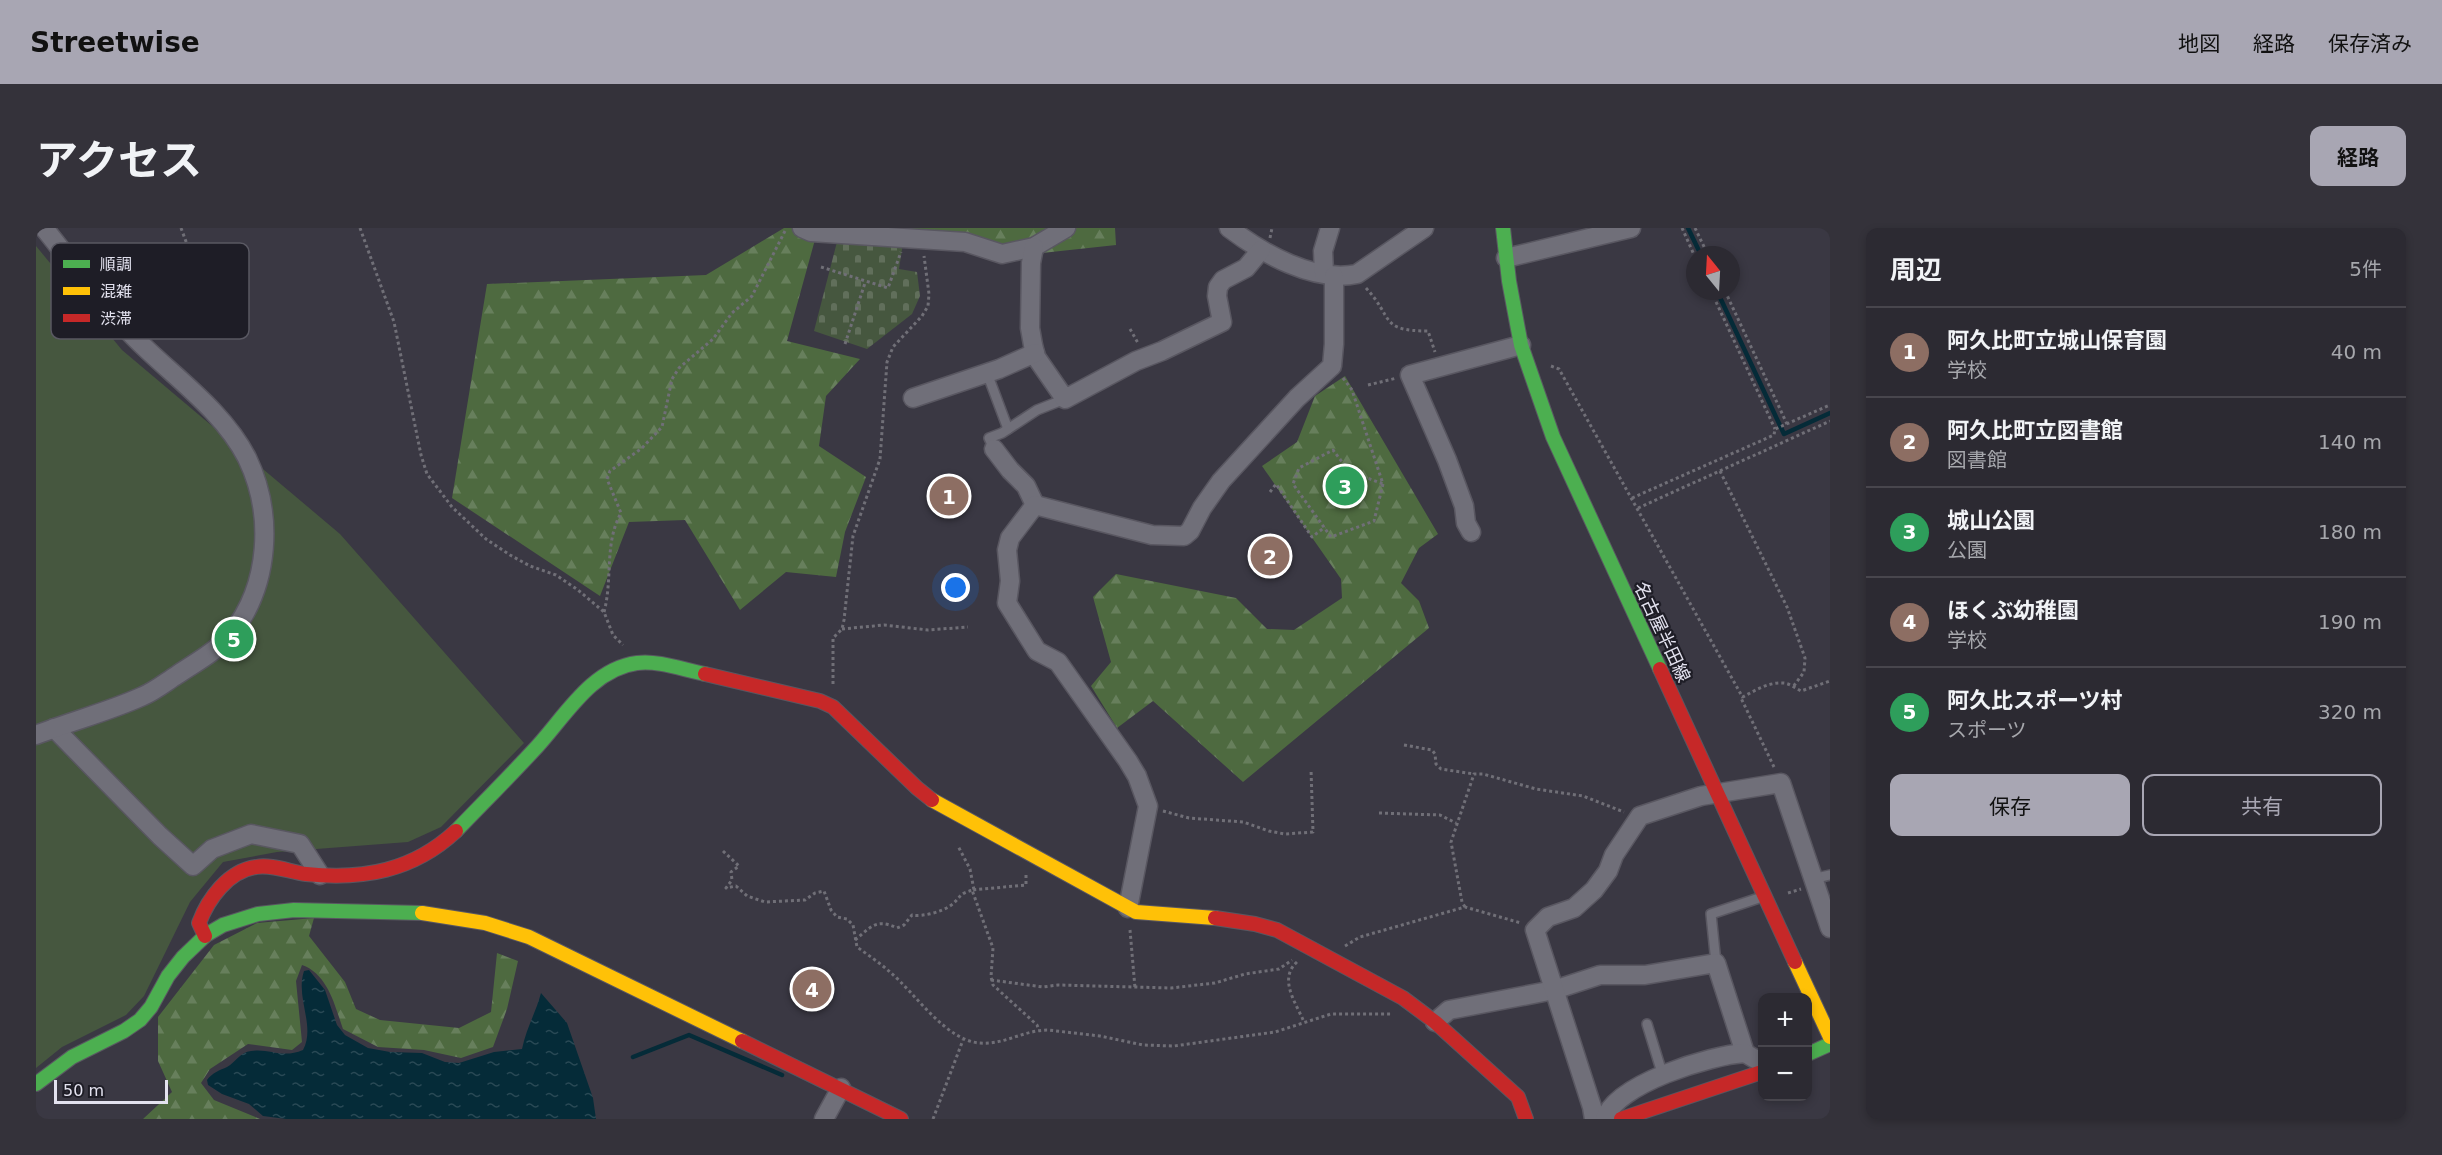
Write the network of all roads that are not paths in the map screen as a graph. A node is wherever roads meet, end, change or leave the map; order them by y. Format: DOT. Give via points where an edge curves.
graph roads {
  1 [pos="44,228"];
  2 [pos="802,228"];
  3 [pos="1066,228"];
  4 [pos="1229,228"];
  5 [pos="1330,228"];
  6 [pos="1424,228"];
  7 [pos="1503,228"];
  8 [pos="1631,228"];
  9 [pos="56,243"];
  10 [pos="1034,247"];
  11 [pos="1261,250"];
  12 [pos="1506,258"];
  13 [pos="1329,274"];
  14 [pos="137,339"];
  15 [pos="1521,345"];
  16 [pos="1035,353"];
  17 [pos="987,373"];
  18 [pos="913,398"];
  19 [pos="1065,399"];
  20 [pos="1008,429"];
  21 [pos="994,449"];
  22 [pos="1035,505"];
  23 [pos="1471,532"];
  24 [pos="54,728"];
  25 [pos="36,735"];
  26 [pos="1716,793"];
  27 [pos="320,875"];
  28 [pos="1819,880"];
  29 [pos="1765,899"];
  30 [pos="1130,909"];
  31 [pos="1830,928"];
  32 [pos="205,936"];
  33 [pos="1716,963"];
  34 [pos="1554,990"];
  35 [pos="1436,1022"];
  36 [pos="1647,1024"];
  37 [pos="1830,1037"];
  38 [pos="1830,1044"];
  39 [pos="1812,1052"];
  40 [pos="1745,1053"];
  41 [pos="1758,1061"];
  42 [pos="1758,1073"];
  43 [pos="1663,1076"];
  44 [pos="36,1084"];
  45 [pos="841,1088"];
  46 [pos="824,1119"];
  47 [pos="902,1119"];
  48 [pos="1527,1119"];
  49 [pos="1594,1119"];
  50 [pos="1605,1119"];
  51 [pos="1621,1119"];
  1 -- 9 [label="street"];
  2 -- 10 [label="street" via="811,232 965,242 1002,254"];
  3 -- 10 [label="street"];
  4 -- 11 [label="street"];
  5 -- 13 [label="street" via="1323,251"];
  6 -- 13 [label="street" via="1357,274"];
  7 -- 12 [label="street, 名古屋半田線"];
  8 -- 12 [label="street"];
  10 -- 16 [label="street" via="1030,328"];
  11 -- 13 [label="street" via="1304,269"];
  11 -- 19 [label="street" via="1246,268 1218,286 1216,296 1222,322"];
  12 -- 15 [label="street, 名古屋半田線"];
  13 -- 22 [label="street" via="1332,366 1221,481 1184,536 1152,535"];
  14 -- 24 [label="street" via="188,385 246,457 266,530 257,590 230,635 204,657 144,696"];
  15 -- 23 [label="street" via="1410,375 1447,460"];
  15 -- 26 [label="street, 名古屋半田線" via="1553,437"];
  16 -- 17 [label="street"];
  16 -- 19 [label="street"];
  17 -- 18 [label="street"];
  17 -- 20 [label="lane"];
  19 -- 20 [label="lane" via="1026,415"];
  20 -- 21 [label="lane" via="989,438"];
  21 -- 22 [label="street" via="1026,486"];
  22 -- 30 [label="street" via="1010,538 1007,603 1037,651 1058,662 1137,776 1148,806"];
  24 -- 25 [label="street"];
  24 -- 27 [label="street" via="193,866 213,849 251,834 300,844"];
  26 -- 28 [label="street" via="1780,783"];
  26 -- 29 [label="street, 名古屋半田線"];
  26 -- 34 [label="street" via="1640,816 1594,890 1574,908 1548,917 1535,930"];
  27 -- 30 [label="street" via="370,874 410,863 433,850 549,734 588,688 604,674 637,663 720,677 833,707 932,799"];
  27 -- 32 [label="street" via="262,866 232,876 202,913 199,923"];
  28 -- 31 [label="street"];
  29 -- 33 [label="lane" via="1711,914"];
  29 -- 37 [label="street, 名古屋半田線"];
  30 -- 35 [label="street" via="1277,930 1310,953 1414,1006"];
  32 -- 44 [label="street" via="176,965 158,998 138,1021 71,1057"];
  32 -- 45 [label="street" via="235,920 273,910 418,912 470,919 529,937"];
  33 -- 34 [label="street" via="1645,975 1600,975"];
  33 -- 40 [label="street"];
  34 -- 35 [label="street" via="1449,1010"];
  34 -- 49 [label="street"];
  35 -- 48 [label="street" via="1518,1097"];
  36 -- 43 [label="lane"];
  38 -- 39 [label="street"];
  40 -- 41 [label="street"];
  40 -- 43 [label="street" via="1699,1061"];
  42 -- 51 [label="street"];
  43 -- 50 [label="street" via="1631,1090 1608,1109"];
  45 -- 46 [label="street"];
  45 -- 47 [label="street"];
}
